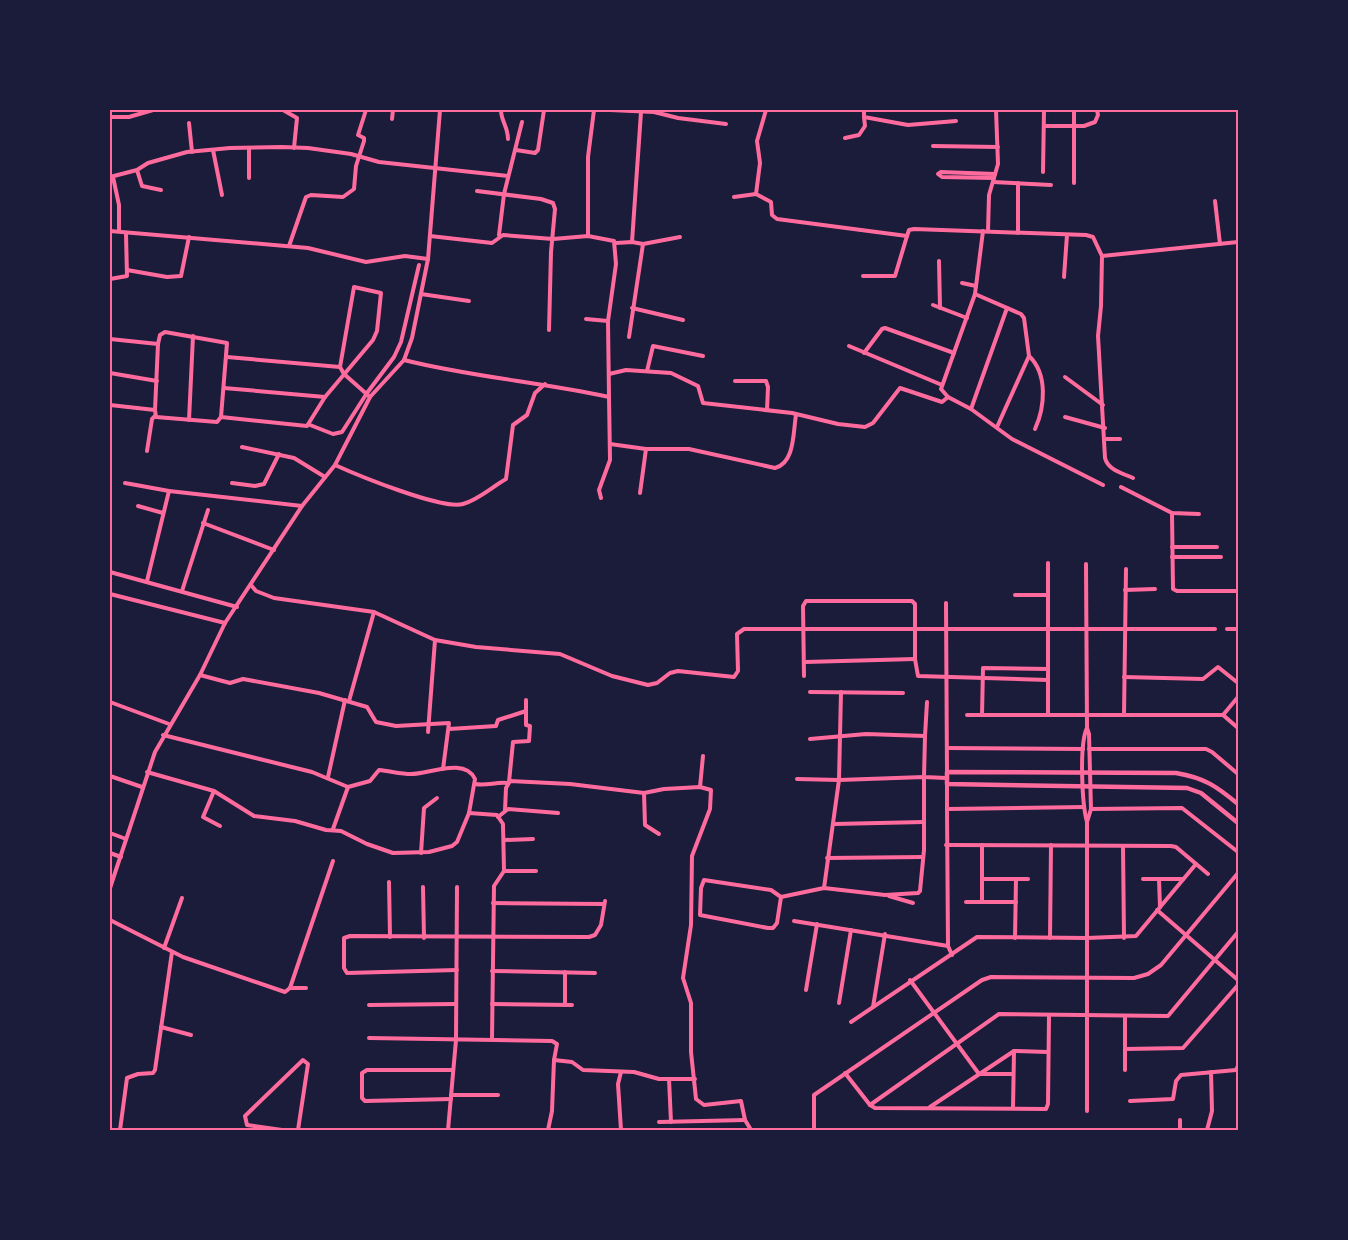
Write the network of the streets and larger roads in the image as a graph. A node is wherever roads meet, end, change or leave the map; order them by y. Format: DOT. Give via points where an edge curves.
graph roads {
  1 [pos="151,110"];
  2 [pos="283,110"];
  3 [pos="366,110"];
  4 [pos="394,110"];
  5 [pos="440,110"];
  6 [pos="501,110"];
  7 [pos="544,110"];
  8 [pos="594,110"];
  9 [pos="610,110"];
  10 [pos="766,110"];
  11 [pos="864,110"];
  12 [pos="996,110"];
  13 [pos="1044,110"];
  14 [pos="1074,110"];
  15 [pos="1097,110"];
  16 [pos="617,111"];
  17 [pos="641,112"];
  18 [pos="110,117"];
  19 [pos="864,117"];
  20 [pos="392,119"];
  21 [pos="522,122"];
  22 [pos="956,122"];
  23 [pos="189,123"];
  24 [pos="726,124"];
  25 [pos="1044,126"];
  26 [pos="1074,126"];
  27 [pos="845,138"];
  28 [pos="508,139"];
  29 [pos="933,146"];
  30 [pos="998,147"];
  31 [pos="294,148"];
  32 [pos="249,149"];
  33 [pos="213,150"];
  34 [pos="516,150"];
  35 [pos="192,152"];
  36 [pos="359,158"];
  37 [pos="435,167"];
  38 [pos="137,170"];
  39 [pos="1043,172"];
  40 [pos="508,176"];
  41 [pos="112,177"];
  42 [pos="249,178"];
  43 [pos="994,178"];
  44 [pos="1018,183"];
  45 [pos="1074,183"];
  46 [pos="1051,185"];
  47 [pos="161,190"];
  48 [pos="477,191"];
  49 [pos="504,194"];
  50 [pos="756,194"];
  51 [pos="222,195"];
  52 [pos="734,197"];
  53 [pos="1215,201"];
  54 [pos="110,231"];
  55 [pos="118,231"];
  56 [pos="983,231"];
  57 [pos="988,231"];
  58 [pos="1018,233"];
  59 [pos="126,234"];
  60 [pos="499,235"];
  61 [pos="1067,235"];
  62 [pos="189,236"];
  63 [pos="430,236"];
  64 [pos="588,236"];
  65 [pos="906,236"];
  66 [pos="680,237"];
  67 [pos="553,239"];
  68 [pos="632,242"];
  69 [pos="1238,242"];
  70 [pos="616,243"];
  71 [pos="643,244"];
  72 [pos="1220,244"];
  73 [pos="289,246"];
  74 [pos="1102,256"];
  75 [pos="428,259"];
  76 [pos="939,261"];
  77 [pos="418,265"];
  78 [pos="127,270"];
  79 [pos="863,276"];
  80 [pos="1064,277"];
  81 [pos="110,279"];
  82 [pos="962,283"];
  83 [pos="976,286"];
  84 [pos="421,294"];
  85 [pos="975,294"];
  86 [pos="469,301"];
  87 [pos="933,305"];
  88 [pos="632,308"];
  89 [pos="940,308"];
  90 [pos="1007,308"];
  91 [pos="967,318"];
  92 [pos="586,319"];
  93 [pos="683,320"];
  94 [pos="608,321"];
  95 [pos="549,330"];
  96 [pos="193,336"];
  97 [pos="629,337"];
  98 [pos="110,339"];
  99 [pos="158,344"];
  100 [pos="849,346"];
  101 [pos="864,353"];
  102 [pos="954,353"];
  103 [pos="703,356"];
  104 [pos="1029,356"];
  105 [pos="228,357"];
  106 [pos="404,360"];
  107 [pos="340,367"];
  108 [pos="647,371"];
  109 [pos="110,373"];
  110 [pos="344,374"];
  111 [pos="609,374"];
  112 [pos="1065,377"];
  113 [pos="157,381"];
  114 [pos="735,381"];
  115 [pos="545,384"];
  116 [pos="942,385"];
  117 [pos="224,388"];
  118 [pos="368,395"];
  119 [pos="325,397"];
  120 [pos="609,397"];
  121 [pos="948,397"];
  122 [pos="110,405"];
  123 [pos="1103,405"];
  124 [pos="971,408"];
  125 [pos="155,410"];
  126 [pos="767,410"];
  127 [pos="796,415"];
  128 [pos="155,416"];
  129 [pos="221,417"];
  130 [pos="1065,417"];
  131 [pos="189,420"];
  132 [pos="310,425"];
  133 [pos="997,428"];
  134 [pos="1105,428"];
  135 [pos="1035,429"];
  136 [pos="1105,439"];
  137 [pos="1120,439"];
  138 [pos="610,444"];
  139 [pos="242,447"];
  140 [pos="646,450"];
  141 [pos="147,451"];
  142 [pos="279,454"];
  143 [pos="335,465"];
  144 [pos="324,477"];
  145 [pos="1133,478"];
  146 [pos="125,483"];
  147 [pos="232,483"];
  148 [pos="1103,485"];
  149 [pos="1121,487"];
  150 [pos="169,491"];
  151 [pos="640,493"];
  152 [pos="601,498"];
  153 [pos="138,506"];
  154 [pos="302,506"];
  155 [pos="208,510"];
  156 [pos="163,513"];
  157 [pos="1172,513"];
  158 [pos="1199,514"];
  159 [pos="203,523"];
  160 [pos="1172,547"];
  161 [pos="1217,547"];
  162 [pos="274,550"];
  163 [pos="1172,557"];
  164 [pos="1221,557"];
  165 [pos="1048,563"];
  166 [pos="1086,564"];
  167 [pos="1126,569"];
  168 [pos="110,572"];
  169 [pos="147,581"];
  170 [pos="251,585"];
  171 [pos="1155,589"];
  172 [pos="1126,590"];
  173 [pos="182,591"];
  174 [pos="1238,592"];
  175 [pos="110,594"];
  176 [pos="1015,595"];
  177 [pos="1048,595"];
  178 [pos="946,603"];
  179 [pos="237,607"];
  180 [pos="374,612"];
  181 [pos="225,623"];
  182 [pos="804,629"];
  183 [pos="915,629"];
  184 [pos="946,629"];
  185 [pos="1048,629"];
  186 [pos="1086,629"];
  187 [pos="1125,629"];
  188 [pos="1215,629"];
  189 [pos="1227,629"];
  190 [pos="1238,629"];
  191 [pos="435,640"];
  192 [pos="915,659"];
  193 [pos="805,662"];
  194 [pos="1048,669"];
  195 [pos="200,675"];
  196 [pos="804,676"];
  197 [pos="947,676"];
  198 [pos="1124,677"];
  199 [pos="982,679"];
  200 [pos="1048,680"];
  201 [pos="1238,683"];
  202 [pos="810,692"];
  203 [pos="841,692"];
  204 [pos="903,693"];
  205 [pos="1238,697"];
  206 [pos="526,700"];
  207 [pos="347,701"];
  208 [pos="110,702"];
  209 [pos="927,702"];
  210 [pos="526,711"];
  211 [pos="967,715"];
  212 [pos="982,715"];
  213 [pos="1048,715"];
  214 [pos="1124,715"];
  215 [pos="1223,715"];
  216 [pos="1088,716"];
  217 [pos="169,724"];
  218 [pos="429,724"];
  219 [pos="1087,728"];
  220 [pos="1238,728"];
  221 [pos="449,730"];
  222 [pos="428,732"];
  223 [pos="163,735"];
  224 [pos="840,736"];
  225 [pos="925,736"];
  226 [pos="810,739"];
  227 [pos="947,748"];
  228 [pos="1083,749"];
  229 [pos="1089,749"];
  230 [pos="703,756"];
  231 [pos="443,769"];
  232 [pos="1083,771"];
  233 [pos="1089,771"];
  234 [pos="147,772"];
  235 [pos="1238,774"];
  236 [pos="946,775"];
  237 [pos="110,776"];
  238 [pos="328,777"];
  239 [pos="924,778"];
  240 [pos="796,779"];
  241 [pos="840,780"];
  242 [pos="508,782"];
  243 [pos="475,784"];
  244 [pos="946,784"];
  245 [pos="348,786"];
  246 [pos="142,787"];
  247 [pos="700,787"];
  248 [pos="1083,787"];
  249 [pos="1090,787"];
  250 [pos="214,791"];
  251 [pos="644,793"];
  252 [pos="437,798"];
  253 [pos="1238,804"];
  254 [pos="1084,807"];
  255 [pos="947,809"];
  256 [pos="1091,809"];
  257 [pos="505,810"];
  258 [pos="469,813"];
  259 [pos="558,813"];
  260 [pos="498,816"];
  261 [pos="924,822"];
  262 [pos="1087,822"];
  263 [pos="1238,823"];
  264 [pos="834,824"];
  265 [pos="220,826"];
  266 [pos="333,830"];
  267 [pos="110,834"];
  268 [pos="660,834"];
  269 [pos="126,839"];
  270 [pos="533,839"];
  271 [pos="504,840"];
  272 [pos="946,845"];
  273 [pos="982,845"];
  274 [pos="1050,845"];
  275 [pos="1086,846"];
  276 [pos="1124,846"];
  277 [pos="1238,852"];
  278 [pos="110,853"];
  279 [pos="421,853"];
  280 [pos="120,857"];
  281 [pos="924,857"];
  282 [pos="827,858"];
  283 [pos="333,861"];
  284 [pos="1196,864"];
  285 [pos="504,871"];
  286 [pos="536,872"];
  287 [pos="1238,873"];
  288 [pos="1208,874"];
  289 [pos="982,879"];
  290 [pos="1016,879"];
  291 [pos="1028,879"];
  292 [pos="1143,879"];
  293 [pos="1159,879"];
  294 [pos="1183,879"];
  295 [pos="389,882"];
  296 [pos="423,887"];
  297 [pos="457,887"];
  298 [pos="110,888"];
  299 [pos="824,888"];
  300 [pos="885,895"];
  301 [pos="781,897"];
  302 [pos="182,898"];
  303 [pos="966,902"];
  304 [pos="982,902"];
  305 [pos="1016,902"];
  306 [pos="493,903"];
  307 [pos="913,903"];
  308 [pos="1158,909"];
  309 [pos="110,920"];
  310 [pos="794,921"];
  311 [pos="817,924"];
  312 [pos="851,930"];
  313 [pos="1238,932"];
  314 [pos="885,934"];
  315 [pos="1186,935"];
  316 [pos="390,937"];
  317 [pos="493,937"];
  318 [pos="424,938"];
  319 [pos="458,938"];
  320 [pos="1015,938"];
  321 [pos="1050,938"];
  322 [pos="1086,938"];
  323 [pos="1124,938"];
  324 [pos="948,946"];
  325 [pos="164,948"];
  326 [pos="172,952"];
  327 [pos="952,955"];
  328 [pos="1214,960"];
  329 [pos="457,970"];
  330 [pos="492,972"];
  331 [pos="565,972"];
  332 [pos="595,973"];
  333 [pos="1086,978"];
  334 [pos="910,980"];
  335 [pos="1238,980"];
  336 [pos="1238,985"];
  337 [pos="290,988"];
  338 [pos="306,988"];
  339 [pos="806,990"];
  340 [pos="839,1003"];
  341 [pos="456,1004"];
  342 [pos="492,1004"];
  343 [pos="369,1005"];
  344 [pos="565,1005"];
  345 [pos="572,1006"];
  346 [pos="873,1008"];
  347 [pos="935,1012"];
  348 [pos="1049,1016"];
  349 [pos="1087,1016"];
  350 [pos="1125,1016"];
  351 [pos="851,1022"];
  352 [pos="161,1027"];
  353 [pos="192,1035"];
  354 [pos="370,1038"];
  355 [pos="492,1039"];
  356 [pos="456,1040"];
  357 [pos="958,1045"];
  358 [pos="1125,1050"];
  359 [pos="1014,1051"];
  360 [pos="1048,1052"];
  361 [pos="554,1060"];
  362 [pos="1238,1066"];
  363 [pos="452,1070"];
  364 [pos="1125,1070"];
  365 [pos="621,1072"];
  366 [pos="1211,1072"];
  367 [pos="845,1073"];
  368 [pos="979,1074"];
  369 [pos="1013,1074"];
  370 [pos="669,1079"];
  371 [pos="695,1079"];
  372 [pos="498,1095"];
  373 [pos="451,1097"];
  374 [pos="1130,1101"];
  375 [pos="870,1105"];
  376 [pos="929,1108"];
  377 [pos="1013,1108"];
  378 [pos="1087,1111"];
  379 [pos="745,1120"];
  380 [pos="1180,1120"];
  381 [pos="659,1122"];
  382 [pos="671,1122"];
  383 [pos="120,1130"];
  384 [pos="282,1130"];
  385 [pos="298,1130"];
  386 [pos="448,1130"];
  387 [pos="482,1130"];
  388 [pos="548,1130"];
  389 [pos="621,1130"];
  390 [pos="751,1130"];
  391 [pos="814,1130"];
  392 [pos="1180,1130"];
  393 [pos="1207,1130"];
  1 -- 18 [label="street" via="129,117"];
  2 -- 31 [label="street" via="297,118"];
  3 -- 36 [label="street" via="358,135 364,138"];
  4 -- 20 [label="street"];
  5 -- 37 [label="street"];
  6 -- 28 [label="street"];
  7 -- 34 [label="street" via="538,150 534,153"];
  8 -- 64 [label="street" via="588,157"];
  9 -- 16 [label="street"];
  10 -- 50 [label="street" via="757,141 760,163"];
  11 -- 19 [label="street"];
  12 -- 30 [label="street"];
  13 -- 25 [label="street"];
  14 -- 26 [label="street"];
  15 -- 26 [label="street" via="1095,122"];
  16 -- 17 [label="street"];
  17 -- 24 [label="street"];
  17 -- 68 [label="street"];
  19 -- 22 [label="street" via="908,125"];
  19 -- 27 [label="street" via="865,126 859,135"];
  21 -- 34 [label="street"];
  23 -- 35 [label="street"];
  25 -- 26 [label="street"];
  25 -- 39 [label="street"];
  26 -- 45 [label="street"];
  29 -- 30 [label="street"];
  30 -- 43 [label="street"];
  31 -- 32 [label="street"];
  31 -- 36 [label="street" via="351,154"];
  32 -- 33 [label="street"];
  32 -- 42 [label="street"];
  33 -- 35 [label="street"];
  33 -- 51 [label="street"];
  34 -- 40 [label="street"];
  35 -- 38 [label="street" via="148,163"];
  36 -- 37 [label="street"];
  36 -- 73 [label="street" via="354,189 350,194 343,198 306,197"];
  37 -- 40 [label="street"];
  37 -- 63 [label="street"];
  38 -- 41 [label="street"];
  38 -- 47 [label="street" via="142,186"];
  40 -- 49 [label="street"];
  41 -- 55 [label="street" via="119,205"];
  43 -- 43 [label="street" via="942,178 938,174 941,172"];
  43 -- 44 [label="street"];
  43 -- 57 [label="street"];
  44 -- 46 [label="street"];
  44 -- 58 [label="street"];
  48 -- 49 [label="street"];
  49 -- 60 [label="street"];
  49 -- 67 [label="street" via="553,203"];
  50 -- 52 [label="street"];
  50 -- 65 [label="street" via="771,202 772,215 777,219"];
  53 -- 72 [label="street"];
  54 -- 55 [label="street"];
  55 -- 59 [label="street"];
  56 -- 57 [label="street"];
  56 -- 65 [label="street" via="914,229 909,230"];
  56 -- 83 [label="street"];
  57 -- 58 [label="street"];
  58 -- 61 [label="street"];
  59 -- 62 [label="street"];
  59 -- 78 [label="street"];
  60 -- 63 [label="street" via="492,243"];
  60 -- 67 [label="street"];
  61 -- 74 [label="street" via="1093,237"];
  61 -- 80 [label="street"];
  62 -- 73 [label="street"];
  62 -- 78 [label="street" via="181,276 167,277"];
  63 -- 75 [label="street"];
  64 -- 67 [label="street"];
  64 -- 70 [label="street"];
  65 -- 79 [label="street" via="895,276"];
  66 -- 71 [label="street"];
  67 -- 95 [label="street"];
  68 -- 70 [label="street"];
  68 -- 71 [label="street"];
  69 -- 72 [label="street"];
  70 -- 94 [label="street"];
  71 -- 88 [label="street"];
  72 -- 74 [label="street"];
  73 -- 75 [label="street" via="366,262 405,256"];
  74 -- 123 [label="street" via="1098,336"];
  75 -- 84 [label="street"];
  76 -- 89 [label="street"];
  77 -- 118 [label="street" via="401,342"];
  78 -- 81 [label="street" via="124,278"];
  82 -- 83 [label="street"];
  83 -- 85 [label="street"];
  84 -- 86 [label="street"];
  84 -- 106 [label="street"];
  85 -- 90 [label="street"];
  85 -- 91 [label="street"];
  87 -- 89 [label="street"];
  88 -- 93 [label="street"];
  88 -- 97 [label="street"];
  89 -- 91 [label="street"];
  90 -- 104 [label="street" via="1024,318"];
  90 -- 124 [label="street"];
  91 -- 102 [label="street"];
  92 -- 94 [label="street"];
  94 -- 111 [label="street"];
  96 -- 99 [label="street" via="165,332 160,335"];
  96 -- 105 [label="street" via="226,341"];
  96 -- 131 [label="street"];
  98 -- 99 [label="street"];
  99 -- 113 [label="street"];
  100 -- 101 [label="street"];
  101 -- 102 [label="street" via="885,328"];
  101 -- 116 [label="street"];
  102 -- 116 [label="street"];
  103 -- 108 [label="street" via="653,346"];
  104 -- 133 [label="street"];
  104 -- 135 [label="street" via="1038,368 1044,405"];
  105 -- 107 [label="street"];
  105 -- 117 [label="street"];
  106 -- 115 [label="street"];
  106 -- 118 [label="street"];
  107 -- 110 [label="street"];
  107 -- 110 [label="street" via="352,288 379,292 382,294 375,335"];
  108 -- 111 [label="street" via="626,370"];
  108 -- 126 [label="street" via="670,373 698,386 703,403"];
  109 -- 113 [label="street"];
  110 -- 118 [label="street"];
  110 -- 119 [label="street"];
  111 -- 120 [label="street"];
  112 -- 123 [label="street"];
  113 -- 125 [label="street"];
  114 -- 126 [label="street" via="766,381"];
  115 -- 120 [label="street"];
  115 -- 143 [label="street" via="535,393 526,415 513,425 506,479 464,504 445,504 371,481"];
  116 -- 121 [label="street" via="941,389"];
  117 -- 119 [label="street"];
  117 -- 129 [label="street"];
  118 -- 132 [label="street" via="342,432 333,434"];
  118 -- 143 [label="street"];
  119 -- 132 [label="street"];
  120 -- 138 [label="street"];
  121 -- 124 [label="street"];
  121 -- 127 [label="street" via="942,402 900,388 873,424 865,427"];
  122 -- 125 [label="street"];
  123 -- 134 [label="street"];
  124 -- 133 [label="street"];
  125 -- 128 [label="street"];
  126 -- 127 [label="street"];
  127 -- 140 [label="street" via="788,460 775,468 689,450"];
  128 -- 131 [label="street"];
  128 -- 141 [label="street"];
  129 -- 131 [label="street" via="219,422"];
  129 -- 132 [label="street"];
  130 -- 134 [label="street"];
  133 -- 148 [label="street"];
  134 -- 136 [label="street"];
  136 -- 137 [label="street"];
  136 -- 145 [label="street" via="1108,466"];
  138 -- 140 [label="street"];
  138 -- 152 [label="street" via="610,460 599,490"];
  139 -- 142 [label="street"];
  140 -- 151 [label="street"];
  142 -- 144 [label="street" via="294,458"];
  142 -- 147 [label="street" via="264,484"];
  143 -- 144 [label="street"];
  144 -- 154 [label="street"];
  146 -- 150 [label="street"];
  149 -- 157 [label="street"];
  150 -- 154 [label="street"];
  150 -- 156 [label="street"];
  153 -- 156 [label="street"];
  154 -- 162 [label="street"];
  155 -- 159 [label="street"];
  156 -- 169 [label="street"];
  157 -- 158 [label="street"];
  157 -- 160 [label="street"];
  159 -- 162 [label="street"];
  159 -- 173 [label="street"];
  160 -- 161 [label="street"];
  160 -- 163 [label="street"];
  162 -- 170 [label="street"];
  163 -- 164 [label="street"];
  163 -- 174 [label="street" via="1171,586 1175,591"];
  165 -- 177 [label="street"];
  166 -- 186 [label="street"];
  167 -- 172 [label="street"];
  168 -- 169 [label="street"];
  169 -- 173 [label="street"];
  170 -- 179 [label="street"];
  170 -- 180 [label="street" via="256,591 274,598"];
  171 -- 172 [label="street"];
  172 -- 187 [label="street"];
  173 -- 179 [label="street"];
  175 -- 181 [label="street"];
  176 -- 177 [label="street"];
  177 -- 185 [label="street"];
  178 -- 184 [label="street"];
  179 -- 181 [label="street"];
  180 -- 191 [label="street"];
  180 -- 207 [label="street"];
  181 -- 195 [label="street"];
  182 -- 183 [label="street"];
  182 -- 183 [label="street" via="803,606 810,600 912,601 915,604"];
  182 -- 191 [label="street" via="744,629 738,632 738,671 734,677 678,671 648,685 612,676 560,654"];
  182 -- 193 [label="street"];
  183 -- 184 [label="street"];
  183 -- 192 [label="street"];
  184 -- 185 [label="street"];
  184 -- 197 [label="street"];
  185 -- 186 [label="street"];
  185 -- 194 [label="street"];
  186 -- 187 [label="street"];
  186 -- 216 [label="street"];
  187 -- 188 [label="street"];
  187 -- 198 [label="street"];
  189 -- 190 [label="street"];
  191 -- 218 [label="street"];
  192 -- 193 [label="street"];
  192 -- 197 [label="street" via="919,677"];
  193 -- 196 [label="street"];
  194 -- 199 [label="street" via="983,668"];
  194 -- 200 [label="street"];
  195 -- 207 [label="street" via="230,683 243,679"];
  195 -- 217 [label="street"];
  197 -- 199 [label="street"];
  197 -- 227 [label="street"];
  198 -- 201 [label="street" via="1203,680 1218,666"];
  198 -- 214 [label="street"];
  199 -- 200 [label="street"];
  199 -- 212 [label="street"];
  200 -- 213 [label="street"];
  202 -- 203 [label="street"];
  203 -- 204 [label="street"];
  203 -- 224 [label="street"];
  205 -- 215 [label="street"];
  206 -- 210 [label="street"];
  207 -- 218 [label="street" via="369,709 377,723 396,726"];
  207 -- 238 [label="street"];
  208 -- 217 [label="street"];
  209 -- 225 [label="street"];
  210 -- 221 [label="street" via="498,720 496,726"];
  210 -- 242 [label="street" via="526,725 530,726 528,740 514,742"];
  211 -- 212 [label="street"];
  212 -- 213 [label="street"];
  213 -- 216 [label="street"];
  214 -- 215 [label="street"];
  214 -- 216 [label="street"];
  215 -- 220 [label="street"];
  216 -- 219 [label="street"];
  217 -- 223 [label="street"];
  218 -- 221 [label="street" via="447,723 450,724"];
  218 -- 222 [label="street"];
  219 -- 228 [label="street"];
  219 -- 229 [label="street"];
  221 -- 231 [label="street" via="444,746"];
  223 -- 234 [label="street"];
  223 -- 238 [label="street"];
  224 -- 225 [label="street"];
  224 -- 226 [label="street"];
  224 -- 241 [label="street"];
  225 -- 239 [label="street"];
  227 -- 228 [label="street"];
  227 -- 236 [label="street"];
  228 -- 232 [label="street"];
  229 -- 233 [label="street"];
  229 -- 235 [label="street" via="1206,750"];
  230 -- 247 [label="street"];
  231 -- 243 [label="street" via="456,768 470,773"];
  231 -- 245 [label="street" via="412,774 379,770 370,781"];
  232 -- 233 [label="street"];
  232 -- 236 [label="street"];
  232 -- 248 [label="street"];
  233 -- 249 [label="street"];
  233 -- 253 [label="street" via="1196,776 1212,783"];
  234 -- 246 [label="street"];
  234 -- 250 [label="street"];
  236 -- 239 [label="street"];
  236 -- 244 [label="street"];
  237 -- 246 [label="street"];
  238 -- 245 [label="street"];
  239 -- 241 [label="street"];
  239 -- 261 [label="street"];
  240 -- 241 [label="street"];
  241 -- 264 [label="street"];
  242 -- 243 [label="street"];
  242 -- 251 [label="street" via="570,784"];
  242 -- 257 [label="street"];
  243 -- 258 [label="street"];
  244 -- 248 [label="street"];
  244 -- 255 [label="street"];
  245 -- 266 [label="street"];
  246 -- 269 [label="street"];
  247 -- 251 [label="street"];
  247 -- 371 [label="street" via="712,791 710,809 692,856 691,925 683,978 692,1003 691,1052"];
  248 -- 249 [label="street"];
  248 -- 254 [label="street"];
  249 -- 256 [label="street"];
  249 -- 263 [label="street" via="1187,788 1200,792"];
  250 -- 265 [label="street" via="203,817"];
  250 -- 266 [label="street" via="254,816"];
  251 -- 268 [label="street" via="644,825"];
  252 -- 279 [label="street" via="424,808"];
  254 -- 255 [label="street"];
  254 -- 262 [label="street"];
  255 -- 272 [label="street"];
  256 -- 262 [label="street"];
  256 -- 277 [label="street" via="1182,808"];
  257 -- 259 [label="street"];
  257 -- 260 [label="street"];
  258 -- 260 [label="street"];
  258 -- 279 [label="street" via="455,844"];
  260 -- 271 [label="street" via="503,824"];
  261 -- 264 [label="street"];
  261 -- 281 [label="street"];
  262 -- 275 [label="street"];
  264 -- 282 [label="street"];
  266 -- 279 [label="street" via="351,834 367,844 393,853"];
  267 -- 269 [label="street"];
  269 -- 280 [label="street"];
  270 -- 271 [label="street"];
  271 -- 285 [label="street"];
  272 -- 273 [label="street"];
  272 -- 324 [label="street"];
  273 -- 274 [label="street"];
  273 -- 289 [label="street"];
  274 -- 275 [label="street"];
  274 -- 321 [label="street"];
  275 -- 276 [label="street"];
  275 -- 322 [label="street"];
  276 -- 284 [label="street" via="1176,847"];
  276 -- 323 [label="street"];
  278 -- 280 [label="street"];
  280 -- 298 [label="street"];
  281 -- 282 [label="street"];
  281 -- 300 [label="street" via="918,893"];
  282 -- 299 [label="street"];
  283 -- 337 [label="street"];
  284 -- 288 [label="street"];
  284 -- 294 [label="street"];
  285 -- 286 [label="street"];
  285 -- 306 [label="street" via="495,882"];
  287 -- 315 [label="street"];
  289 -- 290 [label="street"];
  289 -- 304 [label="street"];
  290 -- 291 [label="street"];
  290 -- 305 [label="street"];
  292 -- 293 [label="street"];
  293 -- 294 [label="street"];
  293 -- 308 [label="street"];
  294 -- 308 [label="street"];
  295 -- 316 [label="street"];
  296 -- 318 [label="street"];
  297 -- 319 [label="street"];
  299 -- 300 [label="street"];
  299 -- 301 [label="street"];
  300 -- 307 [label="street"];
  301 -- 301 [label="street" via="777,923 773,928 706,918 700,915 699,910 704,880 771,890"];
  302 -- 325 [label="street"];
  303 -- 304 [label="street"];
  304 -- 305 [label="street"];
  305 -- 320 [label="street"];
  306 -- 317 [label="street"];
  306 -- 317 [label="street" via="605,903 601,925 592,936"];
  308 -- 315 [label="street"];
  308 -- 323 [label="street" via="1136,936"];
  309 -- 325 [label="street"];
  310 -- 311 [label="street"];
  311 -- 312 [label="street"];
  311 -- 339 [label="street"];
  312 -- 314 [label="street"];
  312 -- 340 [label="street"];
  313 -- 328 [label="street"];
  314 -- 324 [label="street"];
  314 -- 346 [label="street"];
  315 -- 328 [label="street"];
  315 -- 333 [label="street" via="1148,974 1134,978"];
  316 -- 318 [label="street"];
  316 -- 329 [label="street" via="345,936 346,972"];
  317 -- 319 [label="street"];
  317 -- 330 [label="street"];
  318 -- 319 [label="street"];
  319 -- 329 [label="street"];
  320 -- 321 [label="street"];
  320 -- 327 [label="street" via="977,937"];
  321 -- 322 [label="street"];
  322 -- 323 [label="street"];
  322 -- 333 [label="street"];
  324 -- 327 [label="street"];
  325 -- 326 [label="street"];
  326 -- 337 [label="street" via="279,992"];
  326 -- 352 [label="street"];
  327 -- 334 [label="street"];
  328 -- 335 [label="street"];
  328 -- 350 [label="street" via="1168,1016"];
  329 -- 341 [label="street"];
  330 -- 331 [label="street"];
  330 -- 342 [label="street"];
  331 -- 332 [label="street"];
  331 -- 344 [label="street"];
  333 -- 347 [label="street" via="991,977"];
  333 -- 349 [label="street"];
  334 -- 346 [label="street"];
  334 -- 347 [label="street"];
  336 -- 358 [label="street" via="1184,1048"];
  337 -- 338 [label="street"];
  341 -- 343 [label="street"];
  341 -- 356 [label="street"];
  342 -- 344 [label="street"];
  342 -- 355 [label="street"];
  344 -- 345 [label="street"];
  346 -- 351 [label="street"];
  347 -- 357 [label="street"];
  347 -- 367 [label="street"];
  348 -- 349 [label="street"];
  348 -- 357 [label="street" via="999,1014"];
  348 -- 360 [label="street"];
  349 -- 350 [label="street"];
  349 -- 378 [label="street"];
  350 -- 358 [label="street"];
  352 -- 353 [label="street"];
  352 -- 383 [label="street" via="153,1073 127,1078"];
  354 -- 356 [label="street"];
  355 -- 356 [label="street"];
  355 -- 361 [label="street" via="555,1042"];
  356 -- 363 [label="street"];
  357 -- 368 [label="street"];
  357 -- 375 [label="street"];
  358 -- 364 [label="street"];
  359 -- 360 [label="street"];
  359 -- 368 [label="street"];
  359 -- 369 [label="street"];
  360 -- 377 [label="street" via="1048,1108"];
  361 -- 365 [label="street" via="572,1062 583,1070"];
  361 -- 388 [label="street"];
  362 -- 366 [label="street" via="1236,1070"];
  363 -- 373 [label="street"];
  363 -- 373 [label="street" via="367,1070 362,1073 362,1098 365,1101"];
  365 -- 370 [label="street"];
  365 -- 389 [label="street" via="618,1084"];
  366 -- 374 [label="street" via="1181,1075 1176,1081 1173,1099"];
  366 -- 393 [label="street" via="1212,1111"];
  367 -- 375 [label="street"];
  367 -- 391 [label="street" via="814,1095"];
  368 -- 369 [label="street"];
  368 -- 376 [label="street"];
  369 -- 377 [label="street"];
  370 -- 371 [label="street"];
  370 -- 382 [label="street"];
  371 -- 379 [label="street" via="699,1104 741,1101"];
  372 -- 373 [label="street"];
  373 -- 386 [label="street"];
  375 -- 376 [label="street" via="875,1108"];
  376 -- 377 [label="street"];
  379 -- 382 [label="street"];
  379 -- 390 [label="street"];
  380 -- 392 [label="street"];
  381 -- 382 [label="street"];
  384 -- 385 [label="street"];
  384 -- 385 [label="street" via="249,1126 244,1116 299,1061 304,1060 308,1064"];
  385 -- 386 [label="street"];
  386 -- 387 [label="street"];
}
